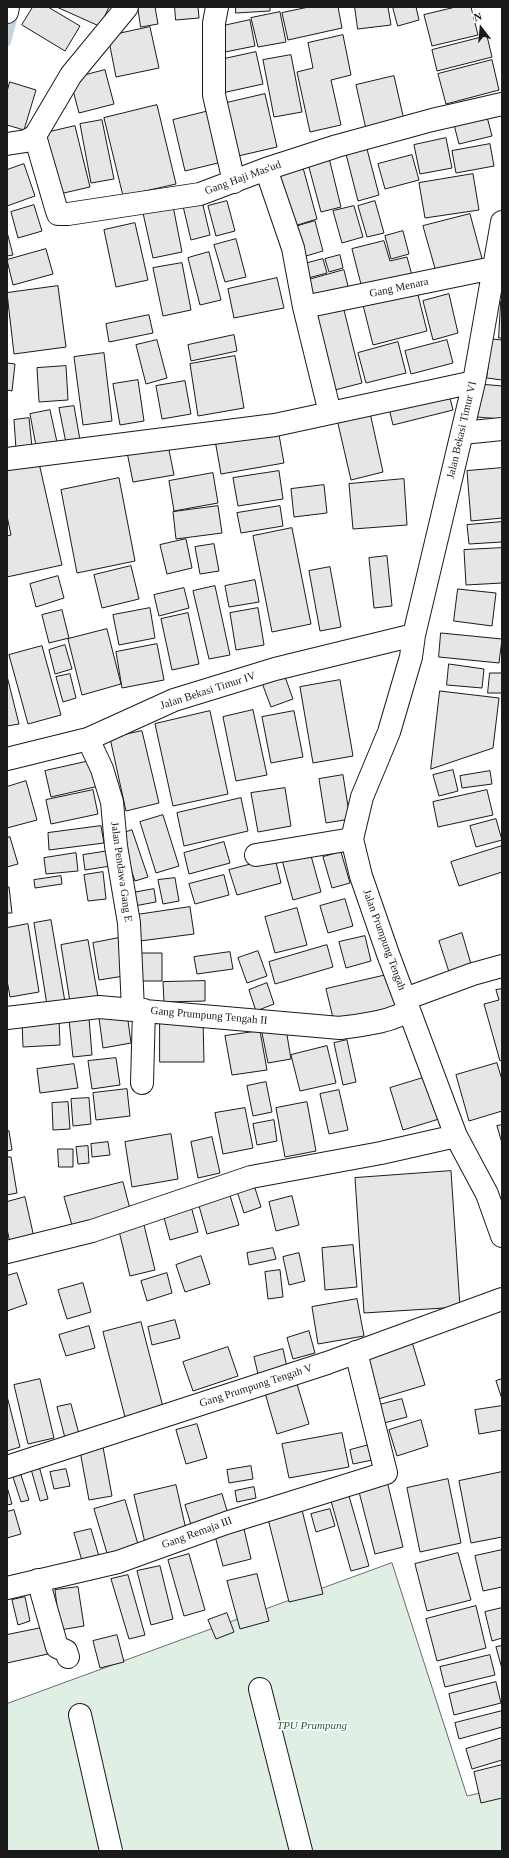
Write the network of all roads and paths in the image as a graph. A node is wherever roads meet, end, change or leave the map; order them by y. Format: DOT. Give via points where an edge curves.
graph roads {
  1 [pos="8,7"];
  2 [pos="127,7"];
  3 [pos="218,7"];
  4 [pos="7,12"];
  5 [pos="502,104"];
  6 [pos="35,136"];
  7 [pos="7,144"];
  8 [pos="266,169"];
  9 [pos="234,182"];
  10 [pos="502,222"];
  11 [pos="493,268"];
  12 [pos="304,307"];
  13 [pos="474,382"];
  14 [pos="330,413"];
  15 [pos="502,430"];
  16 [pos="462,434"];
  17 [pos="7,459"];
  18 [pos="414,635"];
  19 [pos="88,739"];
  20 [pos="7,759"];
  21 [pos="352,839"];
  22 [pos="256,855"];
  23 [pos="502,966"];
  24 [pos="407,1004"];
  25 [pos="138,1010"];
  26 [pos="7,1018"];
  27 [pos="142,1083"];
  28 [pos="456,1136"];
  29 [pos="495,1191"];
  30 [pos="502,1236"];
  31 [pos="7,1252"];
  32 [pos="502,1299"];
  33 [pos="356,1352"];
  34 [pos="7,1467"];
  35 [pos="38,1580"];
  36 [pos="7,1588"];
  37 [pos="68,1657"];
  38 [pos="260,1689"];
  39 [pos="80,1716"];
  40 [pos="111,1851"];
  41 [pos="301,1851"];
  1 -- 4 [label="street"];
  2 -- 6 [label="street" via="71,76"];
  3 -- 9 [label="street" via="214,23 214,95"];
  5 -- 8 [label="street, Gang Haji Mas'ud" via="337,146"];
  6 -- 7 [label="street" via="26,141"];
  6 -- 9 [label="street, Gang Haji Mas'ud" via="58,214 200,194"];
  8 -- 9 [label="street, Gang Haji Mas'ud"];
  8 -- 12 [label="street" via="293,248"];
  10 -- 11 [label="street, Jalan Bekasi Timur VI"];
  11 -- 12 [label="street, Gang Menara"];
  11 -- 13 [label="street, Jalan Bekasi Timur VI"];
  12 -- 14 [label="street"];
  13 -- 14 [label="street"];
  13 -- 16 [label="street, Jalan Bekasi Timur VI"];
  14 -- 17 [label="street" via="275,425"];
  15 -- 16 [label="street"];
  16 -- 18 [label="street, Jalan Bekasi Timur VI"];
  18 -- 19 [label="street, Jalan Bekasi Timur IV" via="275,669 174,700"];
  18 -- 21 [label="street, Jalan Prumpung Tengah" via="411,657 389,732 362,796"];
  19 -- 20 [label="street, Jalan Bekasi Timur IV"];
  19 -- 25 [label="street, Jalan Pendawa Gang E" via="102,769 112,802"];
  21 -- 22 [label="street"];
  21 -- 24 [label="street, Jalan Prumpung Tengah" via="361,876"];
  23 -- 24 [label="street, Gang Prumpung Tengah II" via="480,971"];
  24 -- 25 [label="street, Gang Prumpung Tengah II" via="404,1014 340,1028"];
  24 -- 28 [label="street, Jalan Prumpung Tengah"];
  25 -- 26 [label="street, Gang Prumpung Tengah II" via="99,1007"];
  25 -- 27 [label="street, Jalan Pendawa Gang E"];
  28 -- 29 [label="street, Jalan Prumpung Tengah"];
  28 -- 31 [label="street" via="251,1177 92,1231"];
  29 -- 30 [label="street, Jalan Prumpung Tengah"];
  32 -- 33 [label="street, Gang Prumpung Tengah V"];
  33 -- 34 [label="street, Gang Prumpung Tengah V"];
  33 -- 35 [label="street, Gang Remaja III" via="386,1473 226,1522 118,1562"];
  35 -- 36 [label="street, Gang Remaja III"];
  35 -- 37 [label="street" via="58,1647 66,1651"];
  38 -- 41 [label="street"];
  39 -- 40 [label="street"];
}
